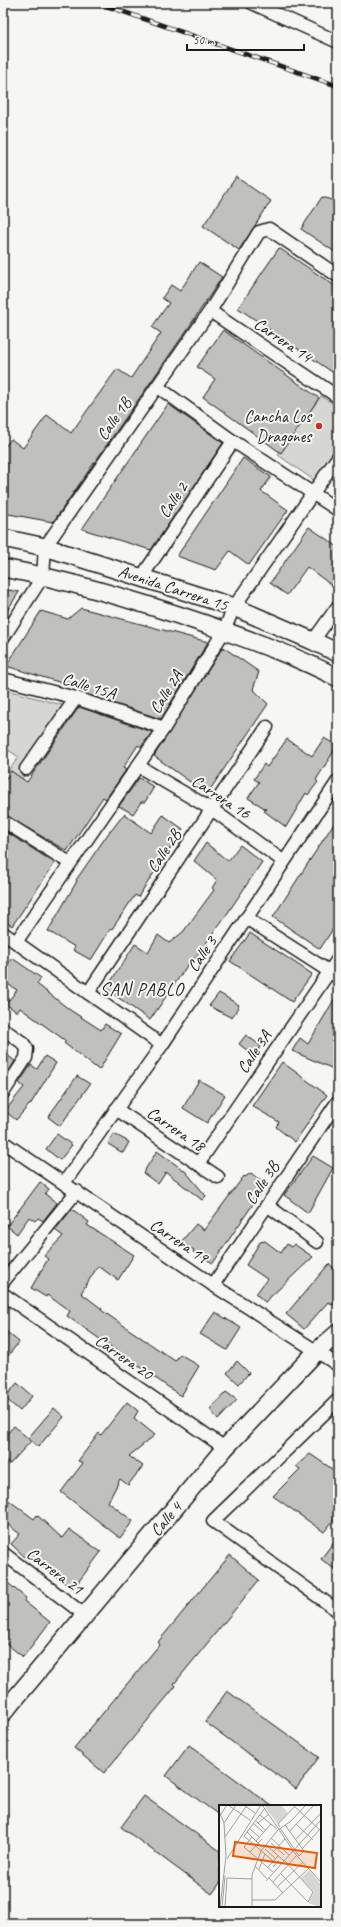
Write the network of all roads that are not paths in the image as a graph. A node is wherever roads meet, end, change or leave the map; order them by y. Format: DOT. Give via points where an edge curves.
graph roads {
  1 [pos="252,3"];
  2 [pos="338,42"];
  3 [pos="338,276"];
  4 [pos="210,311"];
  5 [pos="158,387"];
  6 [pos="338,397"];
  7 [pos="233,442"];
  8 [pos="338,456"];
  9 [pos="313,492"];
  10 [pos="338,510"];
  11 [pos="3,538"];
  12 [pos="45,547"];
  13 [pos="3,568"];
  14 [pos="43,576"];
  15 [pos="141,578"];
  16 [pos="338,606"];
  17 [pos="234,607"];
  18 [pos="224,631"];
  19 [pos="3,638"];
  20 [pos="313,641"];
  21 [pos="338,653"];
  22 [pos="338,678"];
  23 [pos="3,679"];
  24 [pos="76,698"];
  25 [pos="267,727"];
  26 [pos="164,728"];
  27 [pos="138,766"];
  28 [pos="26,769"];
  29 [pos="338,781"];
  30 [pos="213,810"];
  31 [pos="3,821"];
  32 [pos="283,862"];
  33 [pos="70,863"];
  34 [pos="246,918"];
  35 [pos="3,933"];
  36 [pos="16,942"];
  37 [pos="338,959"];
  38 [pos="334,975"];
  39 [pos="88,993"];
  40 [pos="3,1029"];
  41 [pos="162,1045"];
  42 [pos="3,1093"];
  43 [pos="338,1101"];
  44 [pos="116,1109"];
  45 [pos="3,1142"];
  46 [pos="198,1164"];
  47 [pos="218,1177"];
  48 [pos="64,1183"];
  49 [pos="77,1191"];
  50 [pos="268,1205"];
  51 [pos="316,1242"];
  52 [pos="3,1282"];
  53 [pos="213,1284"];
  54 [pos="3,1294"];
  55 [pos="338,1333"];
  56 [pos="317,1351"];
  57 [pos="338,1365"];
  58 [pos="338,1400"];
  59 [pos="225,1448"];
  60 [pos="3,1553"];
  61 [pos="338,1611"];
  62 [pos="86,1616"];
  63 [pos="3,1713"];
  1 -- 2 [label="street"];
  3 -- 4 [label="street, Calle 1B" via="268,229 260,232"];
  4 -- 5 [label="street, Calle 1B"];
  4 -- 6 [label="street, Carrera 14"];
  5 -- 7 [label="street"];
  5 -- 12 [label="street, Calle 1B"];
  7 -- 9 [label="street"];
  7 -- 15 [label="street, Calle 2"];
  8 -- 9 [label="street, Calle 2A"];
  9 -- 10 [label="street"];
  9 -- 17 [label="street, Calle 2A"];
  11 -- 12 [label="main road, Avenida Carrera 15"];
  12 -- 14 [label="street"];
  12 -- 15 [label="main road, Avenida Carrera 15"];
  13 -- 14 [label="main road, Avenida Carrera 15"];
  14 -- 18 [label="main road, Avenida Carrera 15" via="132,599"];
  14 -- 19 [label="street"];
  15 -- 17 [label="main road, Avenida Carrera 15"];
  16 -- 20 [label="street"];
  17 -- 18 [label="street, Calle 2A"];
  17 -- 20 [label="main road, Avenida Carrera 15"];
  18 -- 22 [label="main road, Avenida Carrera 15" via="312,665"];
  18 -- 26 [label="street, Calle 2A"];
  20 -- 21 [label="main road, Avenida Carrera 15"];
  23 -- 24 [label="street, Calle 15A"];
  24 -- 26 [label="street, Calle 15A"];
  24 -- 28 [label="street"];
  25 -- 30 [label="street, Calle 2B"];
  26 -- 27 [label="street, Calle 2A"];
  27 -- 30 [label="street, Carrera 16"];
  27 -- 33 [label="street, Calle 2A"];
  29 -- 32 [label="street, Calle 3"];
  30 -- 32 [label="street, Carrera 16"];
  30 -- 39 [label="street, Calle 2B"];
  31 -- 33 [label="street"];
  32 -- 34 [label="street, Calle 3"];
  33 -- 36 [label="street, Calle 2A"];
  34 -- 38 [label="street"];
  34 -- 41 [label="street, Calle 3"];
  35 -- 36 [label="street"];
  36 -- 39 [label="street"];
  37 -- 38 [label="street, Calle 3A"];
  38 -- 46 [label="street, Calle 3A"];
  39 -- 41 [label="street"];
  40 -- 42 [label="street" via="23,1043 27,1049 26,1058"];
  41 -- 44 [label="street, Calle 3"];
  43 -- 50 [label="street, Calle 3B"];
  44 -- 46 [label="street, Carrera 18"];
  44 -- 48 [label="street, Calle 3"];
  45 -- 48 [label="street, Carrera 19"];
  46 -- 47 [label="street, Carrera 18"];
  48 -- 49 [label="street, Carrera 19"];
  49 -- 52 [label="street"];
  49 -- 53 [label="street, Carrera 19"];
  50 -- 51 [label="street"];
  50 -- 53 [label="street, Calle 3B"];
  53 -- 56 [label="street, Carrera 19"];
  54 -- 59 [label="street, Carrera 20"];
  55 -- 56 [label="main road, Calle 4"];
  56 -- 57 [label="street, Carrera 19"];
  56 -- 59 [label="main road, Calle 4"];
  58 -- 61 [label="street" via="214,1521"];
  59 -- 62 [label="main road, Calle 4"];
  60 -- 62 [label="street, Carrera 21"];
  62 -- 63 [label="main road, Calle 4"];
}
